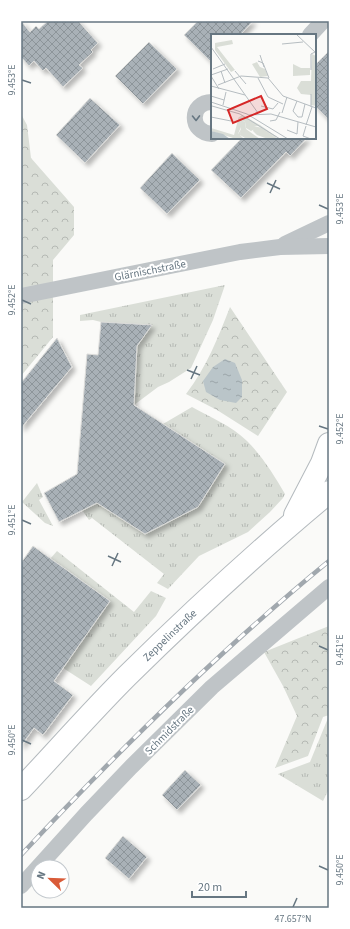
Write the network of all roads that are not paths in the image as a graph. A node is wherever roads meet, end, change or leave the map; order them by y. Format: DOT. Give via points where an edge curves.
graph roads {
  1 [pos="323,21"];
  2 [pos="311,34"];
  3 [pos="211,102"];
  4 [pos="211,134"];
  5 [pos="329,223"];
  6 [pos="280,247"];
  7 [pos="327,247"];
  8 [pos="21,296"];
  9 [pos="329,444"];
  10 [pos="329,492"];
  11 [pos="291,524"];
  12 [pos="329,587"];
  13 [pos="21,789"];
  14 [pos="21,886"];
  1 -- 2 [label="street"];
  3 -- 4 [label="street, one-way" via="200,106 195,116 198,128"];
  5 -- 6 [label="street, Glärnischstraße"];
  6 -- 7 [label="street, Glärnischstraße"];
  6 -- 8 [label="street, Glärnischstraße" via="240,252"];
  9 -- 11 [label="main road"];
  10 -- 11 [label="main road, Zeppelinstraße"];
  11 -- 13 [label="main road, Zeppelinstraße" via="126,678"];
  12 -- 14 [label="street, Schmidstraße" via="212,687 131,767"];
}
